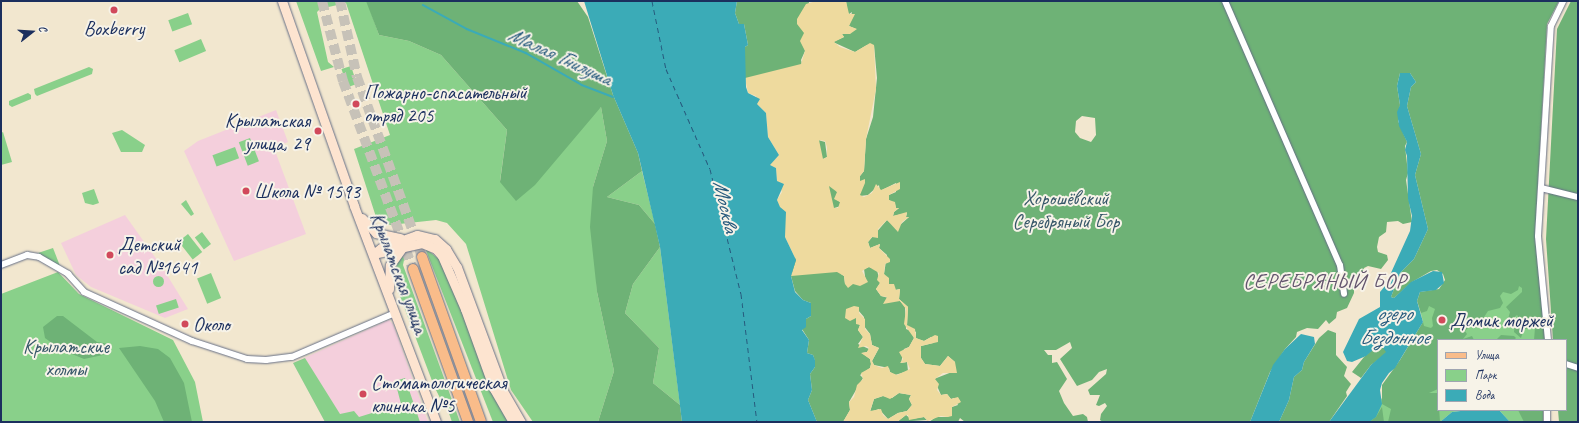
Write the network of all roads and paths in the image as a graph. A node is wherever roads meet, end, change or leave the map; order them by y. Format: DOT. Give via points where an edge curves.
graph roads {
  1 [pos="282,1"];
  2 [pos="1225,1"];
  3 [pos="1564,1"];
  4 [pos="1541,188"];
  5 [pos="1578,197"];
  6 [pos="354,206"];
  7 [pos="406,241"];
  8 [pos="373,254"];
  9 [pos="422,257"];
  10 [pos="1,265"];
  11 [pos="412,269"];
  12 [pos="1344,294"];
  13 [pos="391,302"];
  14 [pos="395,314"];
  15 [pos="1548,339"];
  16 [pos="1567,364"];
  17 [pos="1578,368"];
  18 [pos="1547,411"];
  19 [pos="436,422"];
  20 [pos="468,422"];
  21 [pos="481,422"];
  22 [pos="513,422"];
  23 [pos="520,422"];
  24 [pos="1547,422"];
  1 -- 6 [label="main road, Крылатская улица"];
  2 -- 12 [label="street" via="1340,265"];
  3 -- 4 [label="street" via="1551,26"];
  4 -- 5 [label="street"];
  4 -- 15 [label="street" via="1538,236"];
  6 -- 7 [label="main road" via="376,233"];
  6 -- 8 [label="main road, Крылатская улица"];
  7 -- 8 [label="main road" via="381,248"];
  7 -- 13 [label="main road" via="390,265"];
  7 -- 22 [label="main road" via="429,244 442,256 465,309 494,389"];
  7 -- 23 [label="main road" via="428,236 441,243 452,256 503,391"];
  8 -- 13 [label="main road, Крылатская улица"];
  9 -- 21 [label="main road"];
  10 -- 14 [label="street" via="26,255 39,257 68,274 84,292 196,343 246,359 292,357"];
  11 -- 20 [label="main road"];
  13 -- 14 [label="main road, Крылатская улица"];
  14 -- 19 [label="main road, Крылатская улица"];
  16 -- 17 [label="street"];
  18 -- 24 [label="street"];
}
